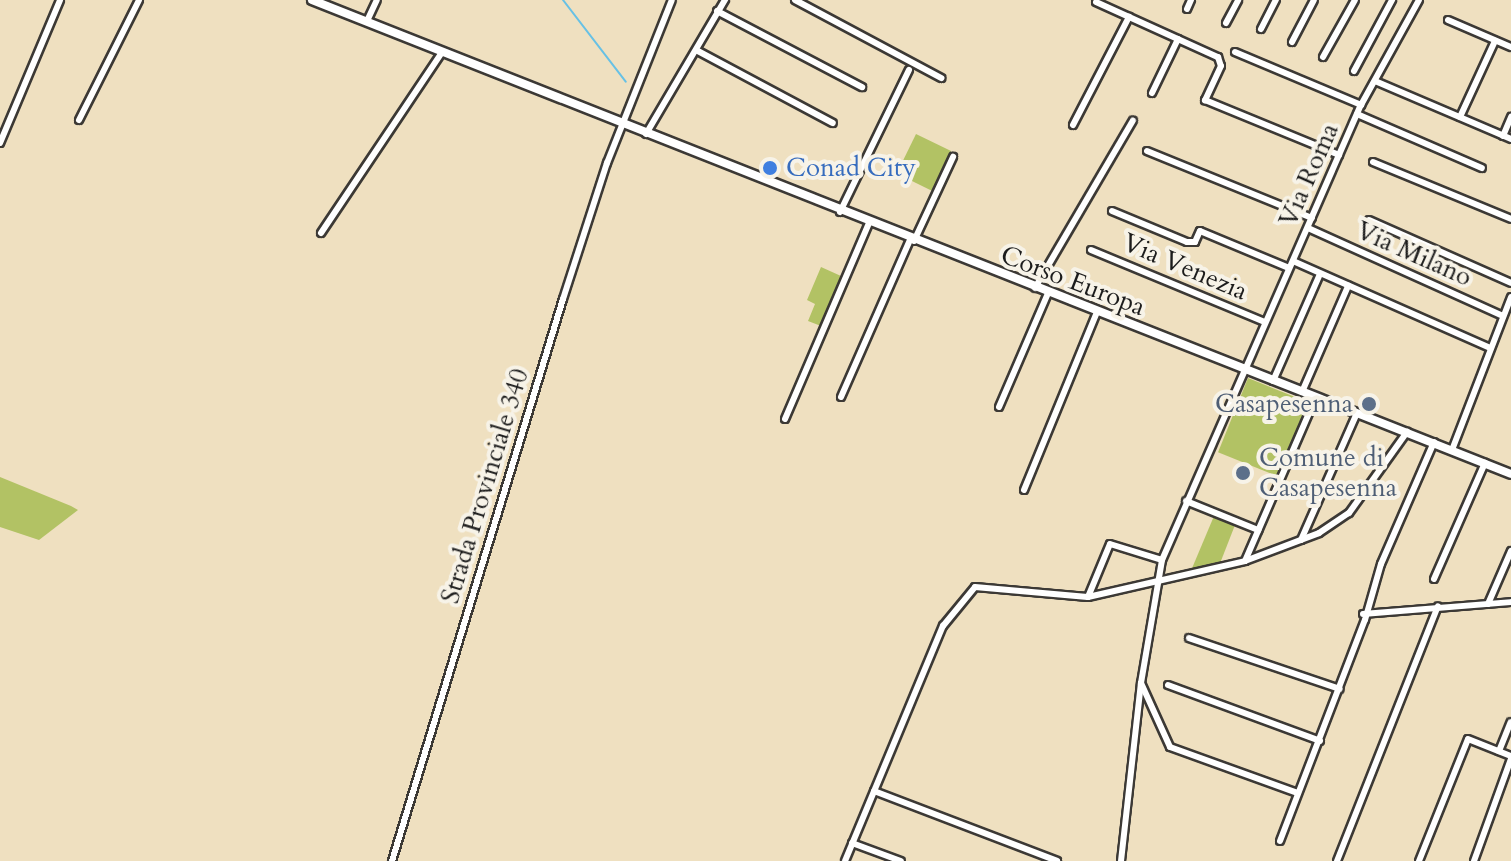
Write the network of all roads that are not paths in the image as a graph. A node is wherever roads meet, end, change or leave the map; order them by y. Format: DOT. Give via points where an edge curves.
graph roads {
  1 [pos="60,0"];
  2 [pos="139,0"];
  3 [pos="312,0"];
  4 [pos="377,0"];
  5 [pos="672,0"];
  6 [pos="725,0"];
  7 [pos="795,0"];
  8 [pos="1191,0"];
  9 [pos="1238,0"];
  10 [pos="1276,0"];
  11 [pos="1314,0"];
  12 [pos="1355,0"];
  13 [pos="1392,0"];
  14 [pos="1419,0"];
  15 [pos="1096,2"];
  16 [pos="1187,9"];
  17 [pos="717,11"];
  18 [pos="1129,17"];
  19 [pos="1448,20"];
  20 [pos="367,21"];
  21 [pos="1226,23"];
  22 [pos="1261,29"];
  23 [pos="1178,39"];
  24 [pos="1495,41"];
  25 [pos="1292,42"];
  26 [pos="1511,47"];
  27 [pos="696,50"];
  28 [pos="442,52"];
  29 [pos="1235,52"];
  30 [pos="1323,57"];
  31 [pos="909,70"];
  32 [pos="1354,71"];
  33 [pos="941,78"];
  34 [pos="1375,81"];
  35 [pos="862,87"];
  36 [pos="1152,93"];
  37 [pos="1361,105"];
  38 [pos="1357,114"];
  39 [pos="1460,117"];
  40 [pos="1511,117"];
  41 [pos="79,120"];
  42 [pos="1133,120"];
  43 [pos="833,123"];
  44 [pos="622,124"];
  45 [pos="1073,125"];
  46 [pos="646,134"];
  47 [pos="1503,136"];
  48 [pos="1511,139"];
  49 [pos="0,143"];
  50 [pos="1147,151"];
  51 [pos="1339,155"];
  52 [pos="953,157"];
  53 [pos="1373,162"];
  54 [pos="1482,168"];
  55 [pos="1112,211"];
  56 [pos="840,212"];
  57 [pos="1312,218"];
  58 [pos="1511,219"];
  59 [pos="1369,220"];
  60 [pos="869,223"];
  61 [pos="1308,228"];
  62 [pos="321,233"];
  63 [pos="912,240"];
  64 [pos="1091,250"];
  65 [pos="1291,264"];
  66 [pos="1320,274"];
  67 [pos="1511,283"];
  68 [pos="1348,286"];
  69 [pos="1035,288"];
  70 [pos="1048,293"];
  71 [pos="1511,297"];
  72 [pos="1097,312"];
  73 [pos="1503,316"];
  74 [pos="1265,322"];
  75 [pos="1490,348"];
  76 [pos="1244,369"];
  77 [pos="1273,381"];
  78 [pos="1302,392"];
  79 [pos="841,397"];
  80 [pos="1316,397"];
  81 [pos="999,407"];
  82 [pos="1357,413"];
  83 [pos="785,419"];
  84 [pos="1407,432"];
  85 [pos="1434,442"];
  86 [pos="1452,450"];
  87 [pos="1485,463"];
  88 [pos="1511,474"];
  89 [pos="1024,490"];
  90 [pos="1186,501"];
  91 [pos="1258,530"];
  92 [pos="1301,540"];
  93 [pos="1511,551"];
  94 [pos="1162,560"];
  95 [pos="1245,561"];
  96 [pos="1434,579"];
  97 [pos="1154,586"];
  98 [pos="1088,597"];
  99 [pos="1511,602"];
  100 [pos="1488,604"];
  101 [pos="1438,606"];
  102 [pos="1363,614"];
  103 [pos="1189,638"];
  104 [pos="1141,683"];
  105 [pos="1168,685"];
  106 [pos="1340,689"];
  107 [pos="1511,722"];
  108 [pos="1320,741"];
  109 [pos="1499,751"];
  110 [pos="1511,758"];
  111 [pos="874,791"];
  112 [pos="1298,793"];
  113 [pos="1280,841"];
  114 [pos="852,843"];
  115 [pos="392,861"];
  116 [pos="845,861"];
  117 [pos="901,861"];
  118 [pos="1057,861"];
  119 [pos="1121,861"];
  120 [pos="1337,861"];
  121 [pos="1419,861"];
  122 [pos="1474,861"];
  1 -- 49 [label="street"];
  2 -- 41 [label="street"];
  3 -- 20 [label="street, Corso Europa"];
  4 -- 20 [label="street"];
  5 -- 44 [label="street, Strada Provinciale 340"];
  6 -- 17 [label="street"];
  7 -- 33 [label="street"];
  8 -- 16 [label="street"];
  9 -- 21 [label="street"];
  10 -- 22 [label="street"];
  11 -- 25 [label="street"];
  12 -- 30 [label="street"];
  13 -- 32 [label="street"];
  14 -- 34 [label="street, Via Roma"];
  15 -- 18 [label="street"];
  17 -- 27 [label="street"];
  17 -- 35 [label="street"];
  18 -- 23 [label="street"];
  18 -- 45 [label="street"];
  19 -- 24 [label="street"];
  20 -- 28 [label="street, Corso Europa"];
  23 -- 36 [label="street"];
  23 -- 51 [label="street" via="1221,61 1205,100"];
  24 -- 26 [label="street"];
  24 -- 39 [label="street"];
  27 -- 43 [label="street"];
  27 -- 46 [label="street"];
  28 -- 44 [label="street, Corso Europa"];
  28 -- 62 [label="street"];
  29 -- 37 [label="street"];
  31 -- 56 [label="street"];
  34 -- 37 [label="street, Via Roma"];
  34 -- 39 [label="street"];
  37 -- 38 [label="street, Via Roma"];
  38 -- 51 [label="street, Via Roma"];
  38 -- 54 [label="street"];
  39 -- 47 [label="street"];
  40 -- 47 [label="street"];
  42 -- 69 [label="street"];
  44 -- 46 [label="street, Corso Europa"];
  44 -- 115 [label="street, Strada Provinciale 340" via="563,299"];
  46 -- 56 [label="street, Corso Europa"];
  47 -- 48 [label="street"];
  50 -- 57 [label="street"];
  51 -- 57 [label="street, Via Roma"];
  52 -- 63 [label="street"];
  53 -- 58 [label="street"];
  55 -- 65 [label="street" via="1187,242 1195,242 1200,231"];
  56 -- 60 [label="street, Corso Europa"];
  57 -- 61 [label="street, Via Roma"];
  59 -- 67 [label="street"];
  60 -- 63 [label="street, Corso Europa"];
  60 -- 83 [label="street"];
  61 -- 65 [label="street, Via Roma"];
  61 -- 73 [label="street, Via Milano"];
  63 -- 69 [label="street, Corso Europa"];
  63 -- 79 [label="street"];
  64 -- 74 [label="street, Via Venezia"];
  65 -- 66 [label="street"];
  65 -- 74 [label="street, Via Roma"];
  66 -- 68 [label="street"];
  66 -- 77 [label="street"];
  68 -- 75 [label="street"];
  68 -- 78 [label="street"];
  69 -- 70 [label="street, Corso Europa"];
  70 -- 72 [label="street, Corso Europa"];
  70 -- 81 [label="street"];
  71 -- 73 [label="street"];
  72 -- 76 [label="street, Corso Europa"];
  72 -- 89 [label="street"];
  73 -- 75 [label="street"];
  74 -- 76 [label="street, Via Roma"];
  75 -- 86 [label="street"];
  76 -- 77 [label="street, Corso Europa"];
  76 -- 90 [label="street, Via Roma"];
  77 -- 78 [label="street, Corso Europa"];
  78 -- 80 [label="street, Corso Europa"];
  80 -- 82 [label="street, Corso Europa"];
  80 -- 91 [label="street"];
  82 -- 84 [label="street, Corso Europa"];
  82 -- 92 [label="street"];
  84 -- 85 [label="street, Corso Europa"];
  84 -- 92 [label="street" via="1349,513"];
  85 -- 86 [label="street, Corso Europa"];
  85 -- 102 [label="street"];
  86 -- 87 [label="street, Corso Europa"];
  87 -- 88 [label="street, Corso Europa"];
  87 -- 96 [label="street"];
  90 -- 91 [label="street"];
  90 -- 94 [label="street, Via Roma"];
  91 -- 95 [label="street"];
  92 -- 95 [label="street"];
  93 -- 100 [label="street"];
  94 -- 97 [label="street, Via Roma"];
  94 -- 98 [label="street" via="1110,544"];
  95 -- 97 [label="street"];
  97 -- 98 [label="street"];
  97 -- 104 [label="street, Via Roma"];
  98 -- 111 [label="street" via="975,587 943,626"];
  99 -- 100 [label="street"];
  100 -- 101 [label="street"];
  101 -- 102 [label="street"];
  101 -- 120 [label="street"];
  102 -- 106 [label="street"];
  103 -- 106 [label="street"];
  104 -- 112 [label="street" via="1170,747"];
  104 -- 119 [label="street, Via Roma"];
  105 -- 108 [label="street"];
  106 -- 108 [label="street"];
  107 -- 109 [label="street"];
  108 -- 112 [label="street"];
  109 -- 110 [label="street"];
  109 -- 121 [label="street" via="1468,739"];
  110 -- 122 [label="street"];
  111 -- 114 [label="street"];
  111 -- 118 [label="street"];
  112 -- 113 [label="street"];
  114 -- 116 [label="street"];
  114 -- 117 [label="street"];
}
